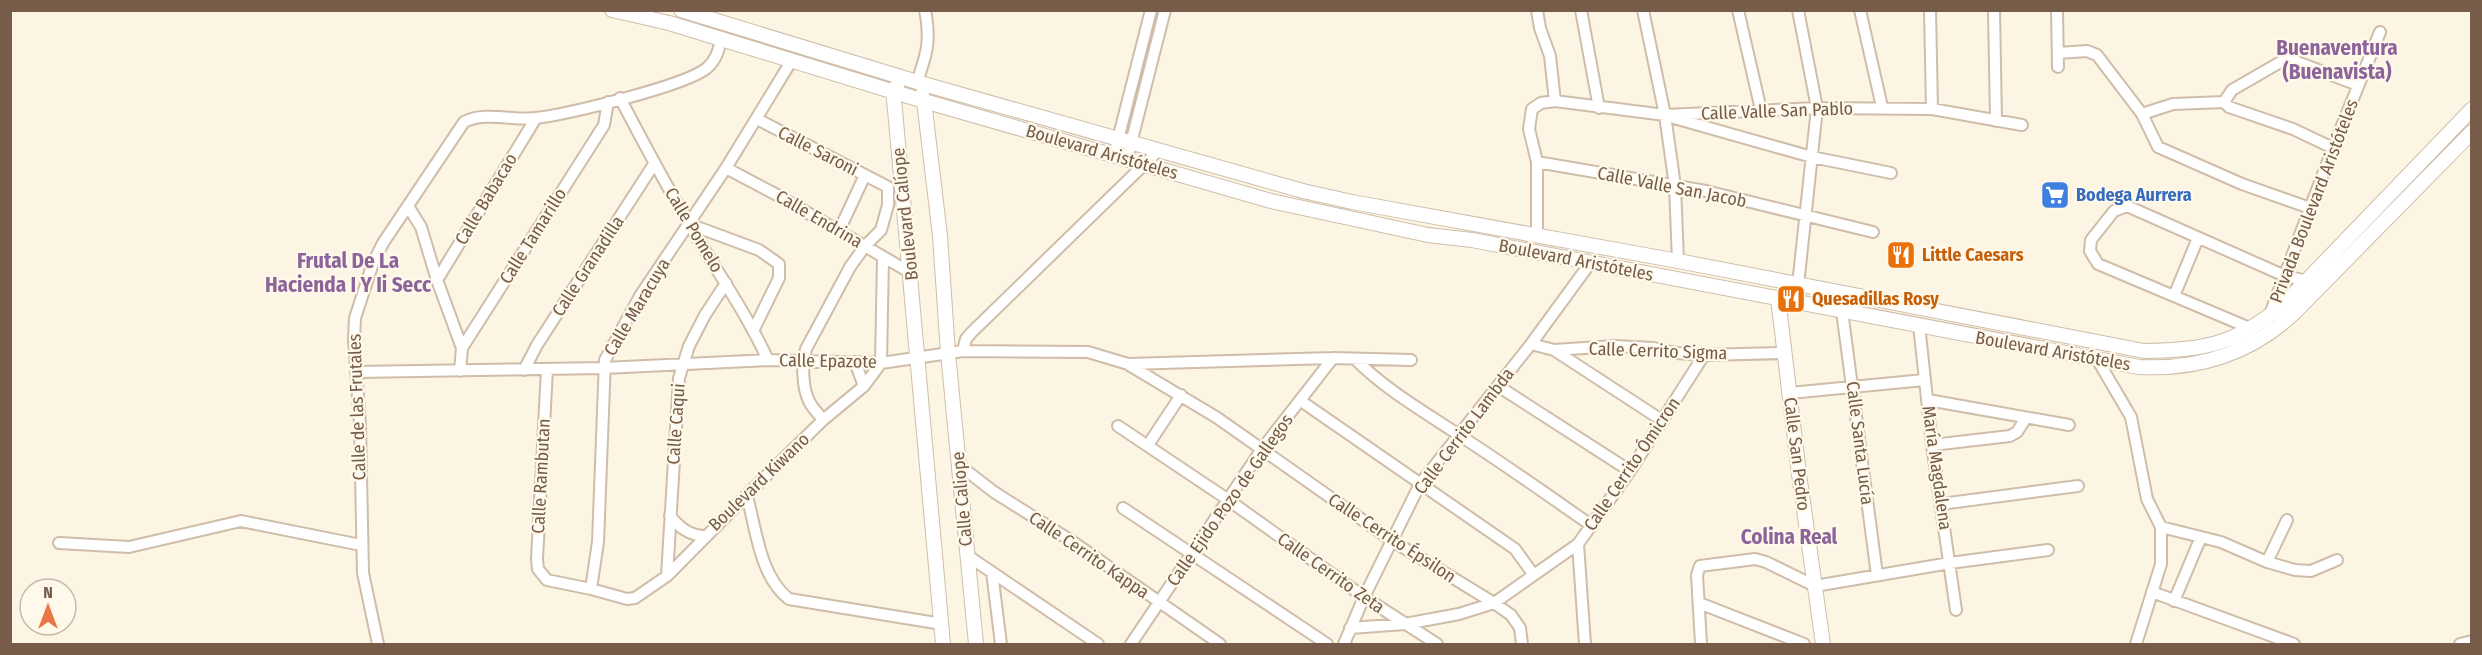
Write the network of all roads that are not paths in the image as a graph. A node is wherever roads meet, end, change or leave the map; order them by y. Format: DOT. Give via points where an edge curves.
graph roads {
  1 [pos="612,10"];
  2 [pos="925,10"];
  3 [pos="1151,10"];
  4 [pos="1165,10"];
  5 [pos="1537,10"];
  6 [pos="1581,10"];
  7 [pos="1643,10"];
  8 [pos="1738,10"];
  9 [pos="1798,10"];
  10 [pos="1860,10"];
  11 [pos="1930,10"];
  12 [pos="1994,10"];
  13 [pos="2057,10"];
  14 [pos="688,11"];
  15 [pos="2380,32"];
  16 [pos="721,40"];
  17 [pos="2058,53"];
  18 [pos="792,60"];
  19 [pos="2058,67"];
  20 [pos="840,74"];
  21 [pos="918,83"];
  22 [pos="2358,85"];
  23 [pos="893,91"];
  24 [pos="620,98"];
  25 [pos="924,101"];
  26 [pos="1555,101"];
  27 [pos="608,102"];
  28 [pos="2224,102"];
  29 [pos="1882,107"];
  30 [pos="1599,108"];
  31 [pos="1817,108"];
  32 [pos="1932,109"];
  33 [pos="2472,109"];
  34 [pos="895,110"];
  35 [pos="1761,110"];
  36 [pos="2142,114"];
  37 [pos="1665,116"];
  38 [pos="536,118"];
  39 [pos="757,119"];
  40 [pos="1996,122"];
  41 [pos="2022,125"];
  42 [pos="2472,132"];
  43 [pos="1125,141"];
  44 [pos="2333,148"];
  45 [pos="1158,151"];
  46 [pos="1121,157"];
  47 [pos="1812,157"];
  48 [pos="1537,162"];
  49 [pos="1146,164"];
  50 [pos="654,165"];
  51 [pos="726,168"];
  52 [pos="1891,173"];
  53 [pos="866,175"];
  54 [pos="884,184"];
  55 [pos="1675,186"];
  56 [pos="902,191"];
  57 [pos="408,206"];
  58 [pos="2310,208"];
  59 [pos="1807,216"];
  60 [pos="689,224"];
  61 [pos="839,231"];
  62 [pos="1872,232"];
  63 [pos="1538,236"];
  64 [pos="2198,238"];
  65 [pos="865,246"];
  66 [pos="884,257"];
  67 [pos="1678,261"];
  68 [pos="1591,262"];
  69 [pos="911,273"];
  70 [pos="2285,276"];
  71 [pos="1674,278"];
  72 [pos="437,280"];
  73 [pos="2307,281"];
  74 [pos="726,283"];
  75 [pos="1798,285"];
  76 [pos="2174,296"];
  77 [pos="1778,298"];
  78 [pos="1842,311"];
  79 [pos="2269,317"];
  80 [pos="2001,325"];
  81 [pos="1924,327"];
  82 [pos="754,329"];
  83 [pos="2252,329"];
  84 [pos="1992,340"];
  85 [pos="1531,344"];
  86 [pos="462,348"];
  87 [pos="1554,350"];
  88 [pos="963,351"];
  89 [pos="948,353"];
  90 [pos="1785,354"];
  91 [pos="1704,355"];
  92 [pos="917,357"];
  93 [pos="1333,358"];
  94 [pos="1355,359"];
  95 [pos="2097,359"];
  96 [pos="768,360"];
  97 [pos="803,360"];
  98 [pos="1411,360"];
  99 [pos="855,362"];
  100 [pos="881,363"];
  101 [pos="1128,364"];
  102 [pos="682,365"];
  103 [pos="604,368"];
  104 [pos="547,369"];
  105 [pos="524,370"];
  106 [pos="357,372"];
  107 [pos="460,372"];
  108 [pos="1924,380"];
  109 [pos="864,386"];
  110 [pos="1498,386"];
  111 [pos="1853,387"];
  112 [pos="1790,393"];
  113 [pos="1181,395"];
  114 [pos="1301,400"];
  115 [pos="1928,400"];
  116 [pos="2026,418"];
  117 [pos="823,420"];
  118 [pos="1663,421"];
  119 [pos="2069,424"];
  120 [pos="1118,426"];
  121 [pos="1458,434"];
  122 [pos="1148,445"];
  123 [pos="1932,445"];
  124 [pos="1262,449"];
  125 [pos="960,465"];
  126 [pos="1630,471"];
  127 [pos="1420,484"];
  128 [pos="2078,486"];
  129 [pos="747,496"];
  130 [pos="1227,499"];
  131 [pos="1941,504"];
  132 [pos="1123,508"];
  133 [pos="670,516"];
  134 [pos="2287,520"];
  135 [pos="1592,526"];
  136 [pos="2161,527"];
  137 [pos="704,536"];
  138 [pos="2201,537"];
  139 [pos="1391,540"];
  140 [pos="59,543"];
  141 [pos="1578,544"];
  142 [pos="361,545"];
  143 [pos="2048,550"];
  144 [pos="1191,552"];
  145 [pos="968,556"];
  146 [pos="2337,560"];
  147 [pos="2267,562"];
  148 [pos="1950,563"];
  149 [pos="992,572"];
  150 [pos="1533,574"];
  151 [pos="1877,575"];
  152 [pos="667,576"];
  153 [pos="1815,586"];
  154 [pos="591,588"];
  155 [pos="2152,592"];
  156 [pos="1364,597"];
  157 [pos="1159,601"];
  158 [pos="2174,601"];
  159 [pos="1494,603"];
  160 [pos="1699,603"];
  161 [pos="1956,610"];
  162 [pos="942,624"];
  163 [pos="1405,624"];
  164 [pos="1350,628"];
  165 [pos="2472,641"];
  166 [pos="1133,643"];
  167 [pos="2284,643"];
  168 [pos="378,645"];
  169 [pos="943,645"];
  170 [pos="976,645"];
  171 [pos="1001,645"];
  172 [pos="1098,645"];
  173 [pos="1220,645"];
  174 [pos="1327,645"];
  175 [pos="1344,645"];
  176 [pos="1437,645"];
  177 [pos="1522,645"];
  178 [pos="1585,645"];
  179 [pos="1701,645"];
  180 [pos="1804,645"];
  181 [pos="1823,645"];
  182 [pos="2136,645"];
  183 [pos="2460,645"];
  1 -- 16 [label="street, Boulevard Aristóteles"];
  2 -- 21 [label="street" via="928,50"];
  3 -- 43 [label="street"];
  4 -- 43 [label="street"];
  5 -- 26 [label="street" via="1550,56"];
  6 -- 30 [label="street"];
  7 -- 37 [label="street"];
  8 -- 35 [label="street"];
  9 -- 31 [label="street"];
  10 -- 29 [label="street"];
  11 -- 32 [label="street"];
  12 -- 40 [label="street"];
  13 -- 17 [label="street"];
  14 -- 21 [label="street, Boulevard Aristóteles"];
  15 -- 22 [label="street, Privada Boulevard Aristóteles"];
  16 -- 18 [label="street, Boulevard Aristóteles"];
  16 -- 24 [label="street, Calle de las Frutales" via="716,58 700,72"];
  17 -- 19 [label="street"];
  17 -- 36 [label="street" via="2087,51 2097,55"];
  18 -- 20 [label="street, Boulevard Aristóteles"];
  18 -- 39 [label="street, Calle Maracuya"];
  20 -- 23 [label="street, Boulevard Aristóteles"];
  20 -- 34 [label="street" via="843,79 887,95"];
  21 -- 23 [label="street" via="897,85"];
  21 -- 25 [label="street"];
  21 -- 43 [label="street, Boulevard Aristóteles"];
  22 -- 28 [label="street" via="2284,60 2232,90"];
  22 -- 44 [label="street, Privada Boulevard Aristóteles"];
  23 -- 25 [label="street, Boulevard Aristóteles"];
  23 -- 34 [label="street, Boulevard Calíope"];
  24 -- 27 [label="street, Calle de las Frutales"];
  24 -- 50 [label="street, Calle Pomelo"];
  25 -- 46 [label="street, Boulevard Aristóteles"];
  25 -- 89 [label="street, Boulevard Calíope" via="940,236"];
  26 -- 30 [label="street, Calle Valle San Pablo"];
  26 -- 48 [label="street, Calle Valle San Pablo" via="1540,103 1532,109 1529,129"];
  27 -- 38 [label="street, Calle de las Frutales"];
  27 -- 86 [label="street, Calle Tamarillo" via="604,125"];
  28 -- 36 [label="street" via="2172,104"];
  28 -- 44 [label="street"];
  29 -- 31 [label="street, Calle Valle San Pablo"];
  29 -- 32 [label="street, Calle Valle San Pablo"];
  30 -- 37 [label="street, Calle Valle San Pablo"];
  31 -- 35 [label="street, Calle Valle San Pablo"];
  31 -- 47 [label="street"];
  32 -- 40 [label="street, Calle Valle San Pablo"];
  33 -- 73 [label="street, Boulevard Aristóteles"];
  34 -- 56 [label="street, Boulevard Calíope"];
  35 -- 37 [label="street, Calle Valle San Pablo"];
  36 -- 58 [label="street" via="2158,147 2242,184"];
  37 -- 47 [label="street"];
  37 -- 55 [label="street"];
  38 -- 57 [label="street, Calle de las Frutales" via="478,117 464,122"];
  38 -- 72 [label="street, Calle Babacao"];
  39 -- 51 [label="street, Calle Maracuya"];
  39 -- 53 [label="street, Calle Saroni"];
  40 -- 41 [label="street, Calle Valle San Pablo"];
  42 -- 95 [label="street, Boulevard Aristóteles" via="2295,312 2259,340 2214,360 2184,366 2139,367"];
  43 -- 45 [label="street, Boulevard Aristóteles"];
  43 -- 46 [label="street"];
  44 -- 58 [label="street, Privada Boulevard Aristóteles"];
  45 -- 49 [label="street"];
  45 -- 63 [label="street, Boulevard Aristóteles" via="1352,202"];
  46 -- 49 [label="street, Boulevard Aristóteles"];
  47 -- 52 [label="street"];
  47 -- 59 [label="street"];
  48 -- 55 [label="street, Calle Valle San Jacob"];
  48 -- 63 [label="street"];
  49 -- 68 [label="street, Boulevard Aristóteles" via="1271,201 1360,221"];
  49 -- 88 [label="street" via="972,332"];
  50 -- 60 [label="street, Calle Pomelo"];
  50 -- 105 [label="street, Calle Granadilla"];
  51 -- 60 [label="street, Calle Maracuya"];
  51 -- 61 [label="street, Calle Endrina"];
  53 -- 54 [label="street, Calle Saroni"];
  53 -- 61 [label="street"];
  54 -- 56 [label="street, Calle Saroni"];
  54 -- 65 [label="street" via="888,205 884,223"];
  55 -- 59 [label="street, Calle Valle San Jacob"];
  55 -- 67 [label="street"];
  56 -- 69 [label="street, Boulevard Calíope"];
  57 -- 72 [label="street" via="420,227"];
  57 -- 106 [label="street, Calle de las Frutales" via="383,243 358,308 354,329"];
  58 -- 70 [label="street, Privada Boulevard Aristóteles"];
  59 -- 62 [label="street, Calle Valle San Jacob"];
  59 -- 75 [label="street"];
  60 -- 74 [label="street, Calle Pomelo"];
  60 -- 82 [label="street" via="759,250 779,264 779,278"];
  60 -- 103 [label="street, Calle Maracuya" via="640,296 610,347"];
  61 -- 65 [label="street, Calle Endrina"];
  63 -- 67 [label="street, Boulevard Aristóteles"];
  64 -- 70 [label="street"];
  64 -- 76 [label="street"];
  64 -- 76 [label="street" via="2127,206 2114,211 2091,240 2090,251 2098,264"];
  65 -- 66 [label="street, Calle Endrina"];
  65 -- 97 [label="street" via="850,267"];
  66 -- 69 [label="street, Calle Endrina"];
  66 -- 100 [label="street"];
  67 -- 71 [label="street"];
  67 -- 75 [label="street, Boulevard Aristóteles"];
  68 -- 71 [label="street, Boulevard Aristóteles"];
  68 -- 85 [label="street, Calle Cerrito Lambda"];
  69 -- 92 [label="street, Boulevard Calíope"];
  70 -- 73 [label="street"];
  70 -- 79 [label="street, Privada Boulevard Aristóteles"];
  71 -- 77 [label="street, Boulevard Aristóteles"];
  72 -- 86 [label="street"];
  73 -- 79 [label="street, Boulevard Aristóteles"];
  74 -- 82 [label="street, Calle Pomelo"];
  74 -- 102 [label="street, Calle Caqui" via="705,315"];
  75 -- 80 [label="street, Boulevard Aristóteles"];
  76 -- 83 [label="street"];
  77 -- 78 [label="street, Boulevard Aristóteles"];
  77 -- 90 [label="street, Calle San Pedro"];
  78 -- 81 [label="street, Boulevard Aristóteles"];
  78 -- 111 [label="street, Calle Santa Lucía"];
  79 -- 83 [label="street, Boulevard Aristóteles"];
  80 -- 83 [label="street, Boulevard Aristóteles" via="2144,351 2171,352 2227,341"];
  80 -- 84 [label="street"];
  81 -- 84 [label="street, Boulevard Aristóteles"];
  81 -- 108 [label="street, María Magdalena"];
  82 -- 96 [label="street, Calle Pomelo"];
  84 -- 95 [label="street, Boulevard Aristóteles"];
  85 -- 87 [label="street, Calle Cerrito Sigma"];
  85 -- 110 [label="street, Calle Cerrito Lambda"];
  86 -- 107 [label="street, Calle Tamarillo"];
  87 -- 91 [label="street, Calle Cerrito Sigma" via="1615,346"];
  87 -- 118 [label="street"];
  88 -- 89 [label="street, Calle Epazote"];
  88 -- 101 [label="street, Calle Epazote" via="1088,352"];
  89 -- 92 [label="street, Calle Epazote"];
  89 -- 125 [label="street, Calle Caliope"];
  90 -- 91 [label="street, Calle Cerrito Sigma"];
  90 -- 112 [label="street, Calle San Pedro"];
  91 -- 118 [label="street, Calle Cerrito Ómicron"];
  92 -- 100 [label="street, Calle Epazote"];
  92 -- 162 [label="street, Calle Caliope"];
  93 -- 94 [label="street, Calle Epazote"];
  93 -- 101 [label="street, Calle Epazote"];
  93 -- 114 [label="street, Calle Ejido Pozo de Gallegos"];
  94 -- 98 [label="street, Calle Epazote"];
  94 -- 121 [label="street" via="1421,412"];
  95 -- 136 [label="street" via="2131,417 2147,499"];
  96 -- 97 [label="street, Calle Epazote"];
  96 -- 102 [label="street, Calle Epazote"];
  97 -- 99 [label="street, Calle Epazote"];
  97 -- 117 [label="street" via="805,389"];
  99 -- 100 [label="street, Calle Epazote"];
  99 -- 109 [label="street"];
  100 -- 109 [label="street, Boulevard Kiwano"];
  101 -- 113 [label="street, Calle Cerrito Épsilon"];
  102 -- 103 [label="street, Calle Epazote"];
  102 -- 133 [label="street, Calle Caqui"];
  103 -- 104 [label="street, Calle Epazote"];
  103 -- 154 [label="street, Calle Maracuya" via="598,542"];
  104 -- 105 [label="street, Calle Epazote"];
  104 -- 154 [label="street, Calle Rambutan" via="538,569 547,580"];
  105 -- 107 [label="street, Calle Epazote"];
  106 -- 107 [label="street, Calle Epazote"];
  106 -- 142 [label="street, Calle de las Frutales"];
  108 -- 111 [label="street"];
  108 -- 115 [label="street, María Magdalena"];
  109 -- 117 [label="street, Boulevard Kiwano"];
  110 -- 121 [label="street, Calle Cerrito Lambda"];
  110 -- 126 [label="street"];
  111 -- 112 [label="street"];
  111 -- 151 [label="street, Calle Santa Lucía"];
  112 -- 153 [label="street, Calle San Pedro"];
  113 -- 122 [label="street"];
  113 -- 124 [label="street, Calle Cerrito Épsilon"];
  114 -- 124 [label="street, Calle Ejido Pozo de Gallegos"];
  114 -- 127 [label="street"];
  115 -- 116 [label="street"];
  115 -- 123 [label="street, María Magdalena"];
  116 -- 119 [label="street"];
  116 -- 123 [label="street" via="2010,436"];
  117 -- 129 [label="street, Boulevard Kiwano"];
  118 -- 126 [label="street, Calle Cerrito Ómicron"];
  120 -- 122 [label="street, Calle Cerrito Zeta"];
  121 -- 127 [label="street, Calle Cerrito Lambda"];
  121 -- 135 [label="street"];
  122 -- 130 [label="street, Calle Cerrito Zeta"];
  123 -- 131 [label="street, María Magdalena"];
  124 -- 130 [label="street, Calle Ejido Pozo de Gallegos"];
  124 -- 139 [label="street, Calle Cerrito Épsilon"];
  125 -- 145 [label="street, Calle Caliope"];
  125 -- 157 [label="street, Calle Cerrito Kappa" via="994,492"];
  126 -- 135 [label="street, Calle Cerrito Ómicron"];
  127 -- 139 [label="street, Calle Cerrito Lambda"];
  127 -- 150 [label="street" via="1515,549"];
  128 -- 131 [label="street"];
  129 -- 137 [label="street, Boulevard Kiwano"];
  129 -- 162 [label="street" via="770,576 789,599"];
  130 -- 144 [label="street, Calle Ejido Pozo de Gallegos"];
  130 -- 156 [label="street, Calle Cerrito Zeta"];
  131 -- 148 [label="street, María Magdalena"];
  132 -- 144 [label="street"];
  133 -- 137 [label="street" via="686,532"];
  133 -- 152 [label="street, Calle Caqui"];
  134 -- 147 [label="street"];
  135 -- 141 [label="street, Calle Cerrito Ómicron"];
  136 -- 138 [label="street"];
  136 -- 155 [label="street" via="2161,564"];
  137 -- 152 [label="street, Boulevard Kiwano"];
  138 -- 147 [label="street"];
  138 -- 158 [label="street"];
  139 -- 156 [label="street, Calle Cerrito Lambda"];
  139 -- 159 [label="street, Calle Cerrito Épsilon"];
  140 -- 142 [label="street" via="129,547 241,521"];
  141 -- 150 [label="street, Calle Cerrito Ómicron"];
  141 -- 178 [label="street"];
  142 -- 168 [label="street, Calle de las Frutales" via="366,597"];
  143 -- 148 [label="street"];
  144 -- 157 [label="street, Calle Ejido Pozo de Gallegos"];
  144 -- 174 [label="street"];
  145 -- 149 [label="street"];
  145 -- 170 [label="street, Calle Caliope"];
  146 -- 147 [label="street" via="2303,571"];
  148 -- 151 [label="street"];
  148 -- 161 [label="street, María Magdalena"];
  149 -- 171 [label="street"];
  149 -- 172 [label="street"];
  150 -- 159 [label="street, Calle Cerrito Ómicron"];
  151 -- 153 [label="street"];
  152 -- 154 [label="street, Boulevard Kiwano" via="635,598"];
  153 -- 160 [label="street" via="1755,559 1722,562 1700,566"];
  153 -- 181 [label="street, Calle San Pedro"];
  155 -- 158 [label="street"];
  155 -- 182 [label="street"];
  156 -- 163 [label="street, Calle Cerrito Zeta"];
  156 -- 164 [label="street, Calle Cerrito Lambda"];
  157 -- 166 [label="street, Calle Ejido Pozo de Gallegos"];
  157 -- 173 [label="street, Calle Cerrito Kappa"];
  158 -- 167 [label="street"];
  159 -- 163 [label="street, Calle Cerrito Ómicron"];
  159 -- 177 [label="street, Calle Cerrito Épsilon" via="1511,615 1520,628"];
  160 -- 179 [label="street"];
  160 -- 180 [label="street"];
  162 -- 169 [label="street, Calle Caliope"];
  163 -- 164 [label="street, Calle Cerrito Ómicron"];
  163 -- 176 [label="street, Calle Cerrito Zeta"];
  164 -- 175 [label="street, Calle Cerrito Lambda"];
  165 -- 183 [label="street"];
}
